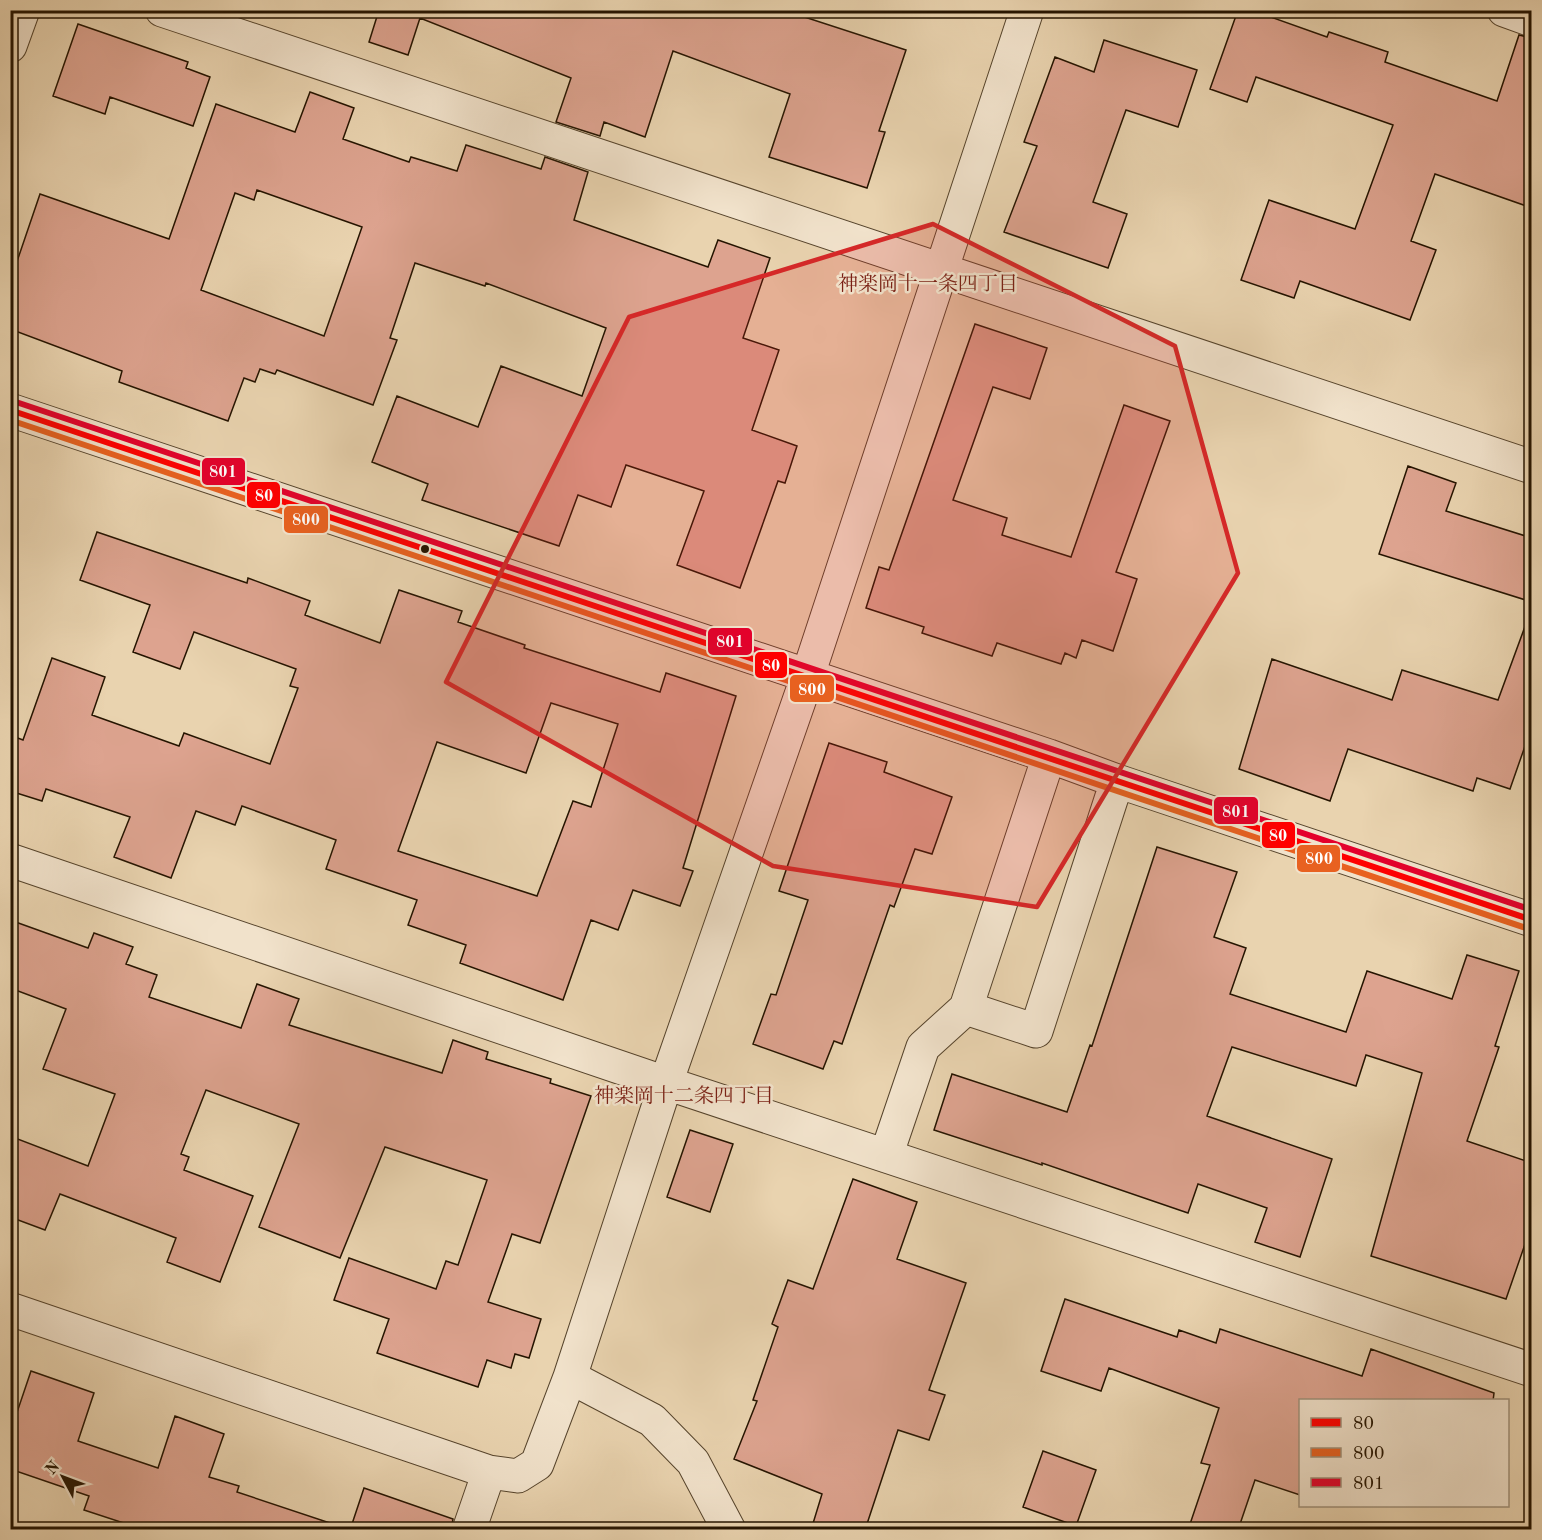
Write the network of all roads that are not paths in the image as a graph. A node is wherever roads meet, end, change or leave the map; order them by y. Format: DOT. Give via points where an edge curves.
graph roads {
  1 [pos="23,10"];
  2 [pos="162,10"];
  3 [pos="1027,10"];
  4 [pos="1504,10"];
  5 [pos="1532,20"];
  6 [pos="10,46"];
  7 [pos="941,269"];
  8 [pos="10,410"];
  9 [pos="1532,467"];
  10 [pos="807,678"];
  11 [pos="1049,756"];
  12 [pos="1117,781"];
  13 [pos="10,860"];
  14 [pos="1532,920"];
  15 [pos="966,1008"];
  16 [pos="666,1083"];
  17 [pos="886,1156"];
  18 [pos="10,1309"];
  19 [pos="1532,1370"];
  20 [pos="570,1377"];
  21 [pos="489,1472"];
  22 [pos="469,1530"];
  23 [pos="729,1530"];
  1 -- 6 [label="street"];
  2 -- 7 [label="street"];
  3 -- 7 [label="street"];
  4 -- 5 [label="street"];
  7 -- 9 [label="street"];
  7 -- 10 [label="street"];
  8 -- 10 [label="street"];
  10 -- 11 [label="street"];
  10 -- 16 [label="street"];
  11 -- 12 [label="street"];
  11 -- 15 [label="street"];
  12 -- 14 [label="street"];
  12 -- 15 [label="street" via="1036,1031"];
  13 -- 16 [label="street"];
  15 -- 17 [label="street" via="923,1047"];
  16 -- 17 [label="street"];
  16 -- 20 [label="street"];
  17 -- 19 [label="street"];
  18 -- 21 [label="street"];
  20 -- 21 [label="street" via="537,1464 518,1476"];
  20 -- 23 [label="street" via="652,1420 693,1462"];
  21 -- 22 [label="street"];
}
